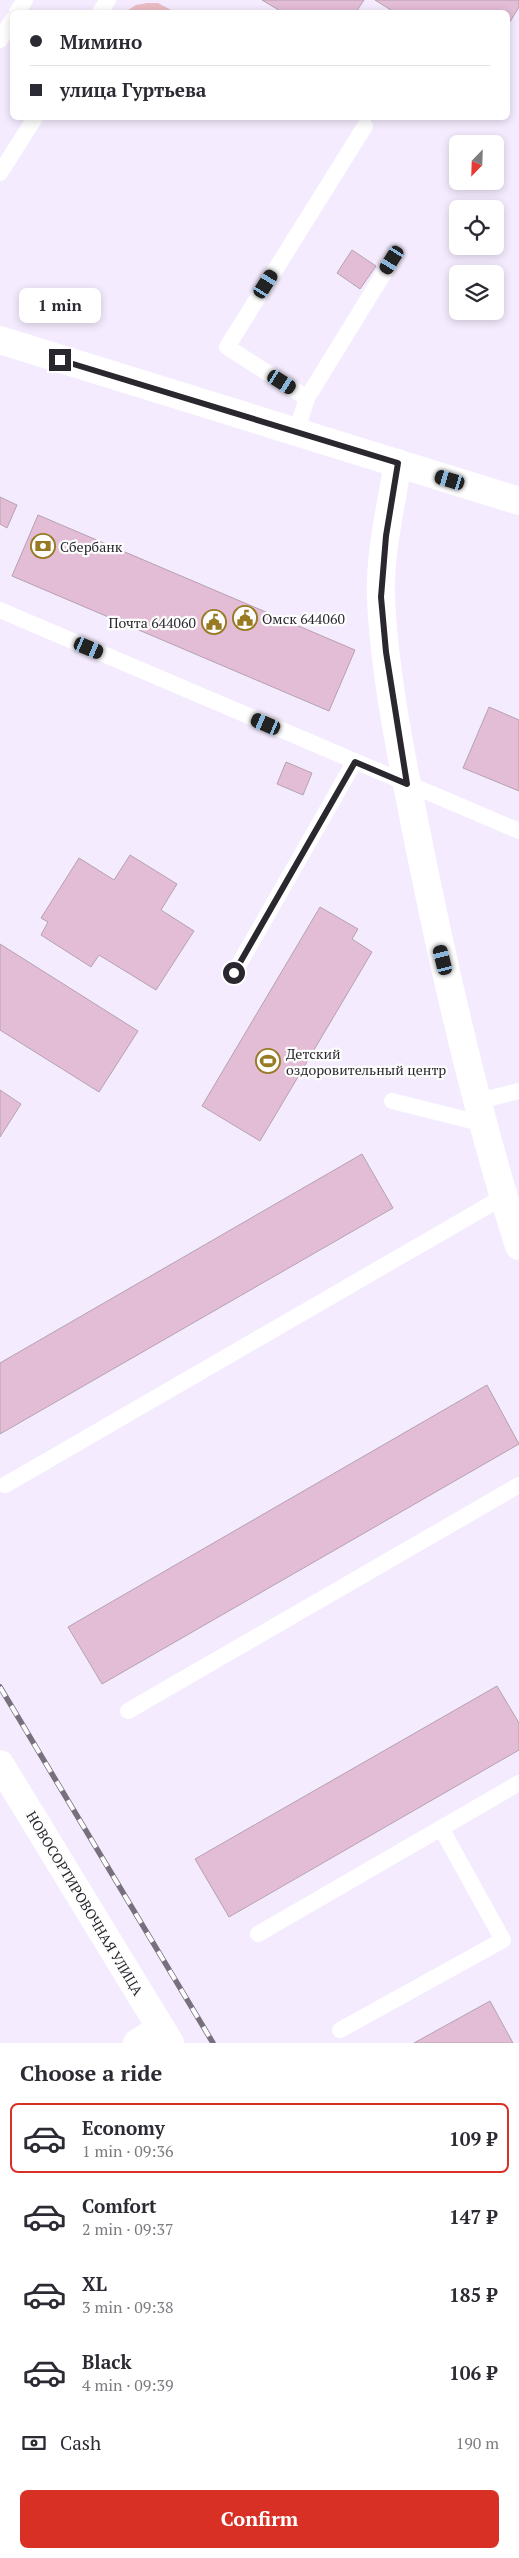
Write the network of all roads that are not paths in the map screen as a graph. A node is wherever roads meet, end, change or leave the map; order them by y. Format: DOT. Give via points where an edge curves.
graph roads {
  1 [pos="10,23"];
  2 [pos="0,40"];
  3 [pos="34,120"];
  4 [pos="365,126"];
  5 [pos="0,173"];
  6 [pos="392,260"];
  7 [pos="0,340"];
  8 [pos="307,398"];
  9 [pos="296,433"];
  10 [pos="398,463"];
  11 [pos="519,501"];
  12 [pos="0,610"];
  13 [pos="355,762"];
  14 [pos="407,784"];
  15 [pos="519,831"];
  16 [pos="234,973"];
  17 [pos="519,1091"];
  18 [pos="392,1101"];
  19 [pos="482,1113"];
  20 [pos="504,1197"];
  21 [pos="519,1246"];
  22 [pos="5,1485"];
  23 [pos="519,1485"];
  24 [pos="128,1711"];
  25 [pos="0,1764"];
  26 [pos="519,1783"];
  27 [pos="441,1828"];
  28 [pos="258,1934"];
  29 [pos="340,2030"];
  30 [pos="166,2035"];
  31 [pos="137,2043"];
  1 -- 2 [label="lane"];
  3 -- 5 [label="lane"];
  4 -- 8 [label="lane" via="227,348"];
  6 -- 8 [label="lane"];
  7 -- 9 [label="street"];
  8 -- 9 [label="lane"];
  9 -- 10 [label="street"];
  10 -- 11 [label="street"];
  10 -- 14 [label="street" via="386,536 381,597 386,652"];
  12 -- 13 [label="lane"];
  13 -- 14 [label="lane"];
  13 -- 16 [label="lane"];
  14 -- 15 [label="lane"];
  14 -- 19 [label="street" via="438,942"];
  17 -- 19 [label="lane" via="501,1094"];
  18 -- 19 [label="lane"];
  19 -- 20 [label="street"];
  20 -- 21 [label="street"];
  20 -- 22 [label="lane"];
  23 -- 24 [label="lane"];
  25 -- 30 [label="street, НОВОСОРТИРОВОЧНАЯ УЛИЦА"];
  26 -- 27 [label="lane"];
  27 -- 28 [label="lane"];
  27 -- 29 [label="lane" via="503,1940"];
  30 -- 31 [label="street"];
}
